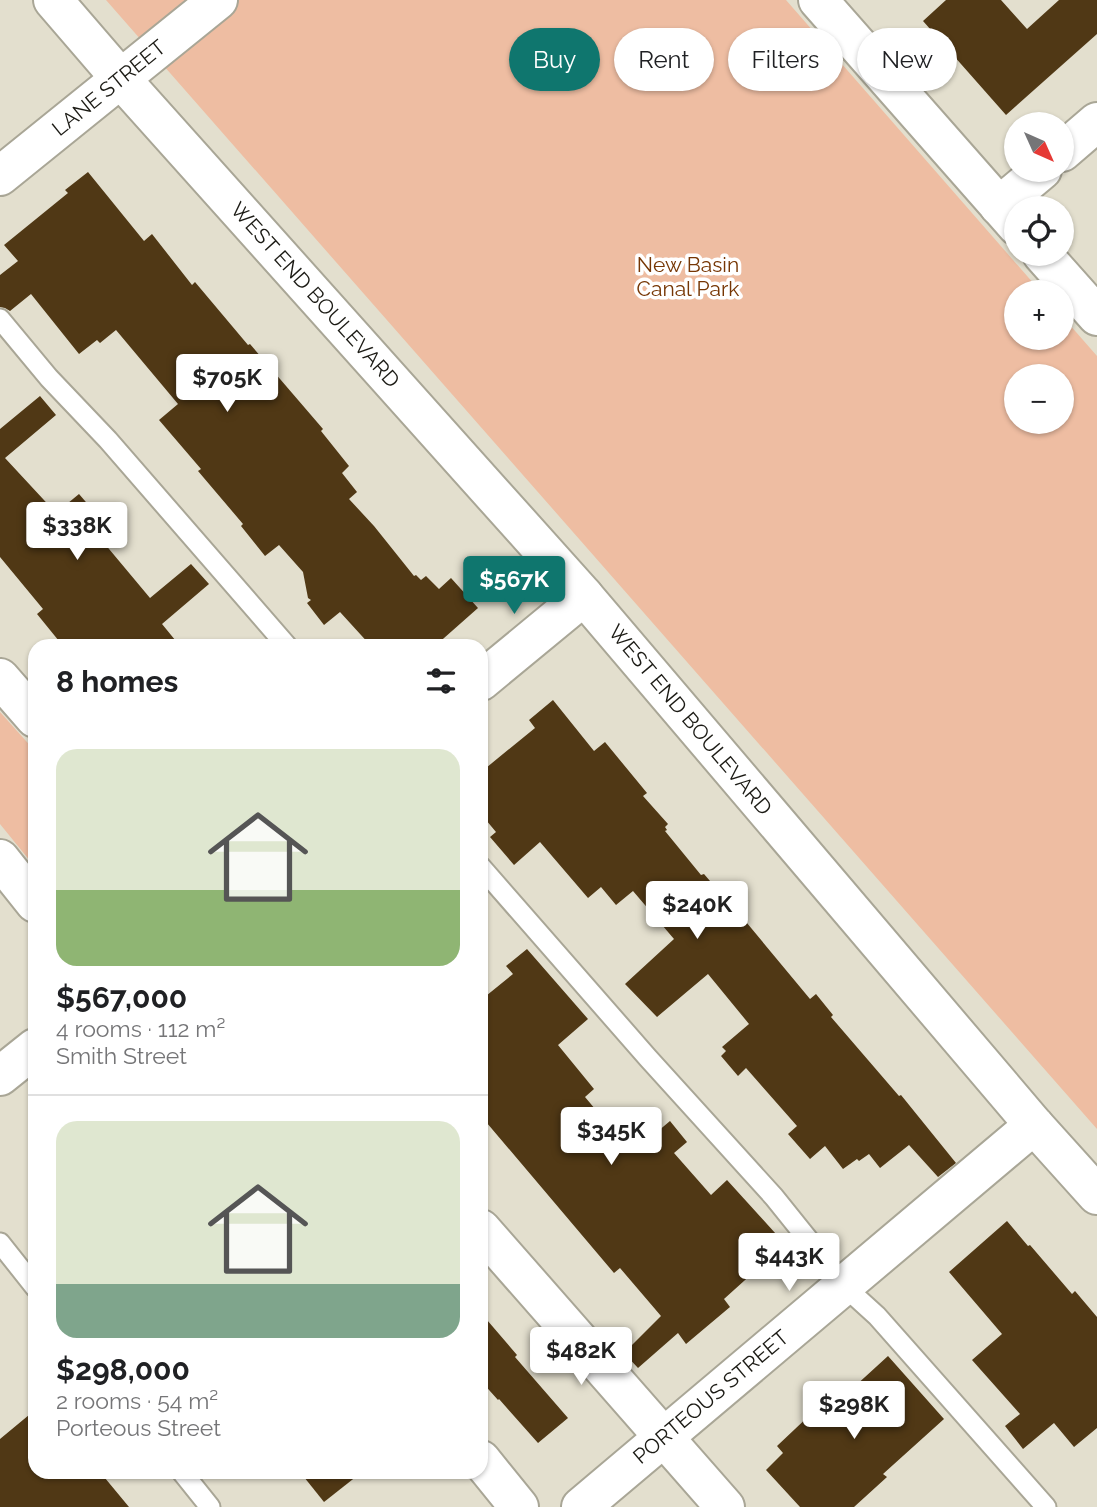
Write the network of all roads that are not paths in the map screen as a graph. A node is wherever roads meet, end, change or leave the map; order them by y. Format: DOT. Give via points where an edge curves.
graph roads {
  1 [pos="53,0"];
  2 [pos="218,0"];
  3 [pos="818,0"];
  4 [pos="121,79"];
  5 [pos="1097,122"];
  6 [pos="1074,142"];
  7 [pos="0,176"];
  8 [pos="1004,211"];
  9 [pos="1053,266"];
  10 [pos="1097,316"];
  11 [pos="0,319"];
  12 [pos="584,596"];
  13 [pos="281,639"];
  14 [pos="488,675"];
  15 [pos="0,678"];
  16 [pos="28,710"];
  17 [pos="0,859"];
  18 [pos="488,875"];
  19 [pos="28,894"];
  20 [pos="28,1054"];
  21 [pos="0,1076"];
  22 [pos="1034,1125"];
  23 [pos="1097,1195"];
  24 [pos="488,1237"];
  25 [pos="0,1243"];
  26 [pos="28,1278"];
  27 [pos="844,1286"];
  28 [pos="664,1437"];
  29 [pos="488,1469"];
  30 [pos="187,1479"];
  31 [pos="210,1507"];
  32 [pos="519,1507"];
  33 [pos="581,1507"];
  34 [pos="725,1507"];
  35 [pos="1046,1507"];
  1 -- 4 [label="main road, WEST END BOULEVARD"];
  2 -- 4 [label="main road, LANE STREET"];
  3 -- 8 [label="main road"];
  4 -- 7 [label="main road, LANE STREET"];
  4 -- 12 [label="main road, WEST END BOULEVARD"];
  5 -- 6 [label="main road"];
  9 -- 10 [label="main road"];
  11 -- 13 [label="lane"];
  12 -- 14 [label="main road"];
  12 -- 22 [label="main road, WEST END BOULEVARD"];
  15 -- 16 [label="main road"];
  17 -- 19 [label="main road"];
  18 -- 27 [label="lane" via="774,1197"];
  20 -- 21 [label="main road"];
  22 -- 23 [label="main road, WEST END BOULEVARD"];
  22 -- 27 [label="main road, PORTEOUS STREET"];
  24 -- 28 [label="main road"];
  25 -- 26 [label="lane"];
  27 -- 28 [label="main road, PORTEOUS STREET"];
  27 -- 35 [label="lane" via="877,1316"];
  28 -- 33 [label="main road, PORTEOUS STREET"];
  28 -- 34 [label="main road"];
  29 -- 32 [label="main road"];
  30 -- 31 [label="lane"];
}
